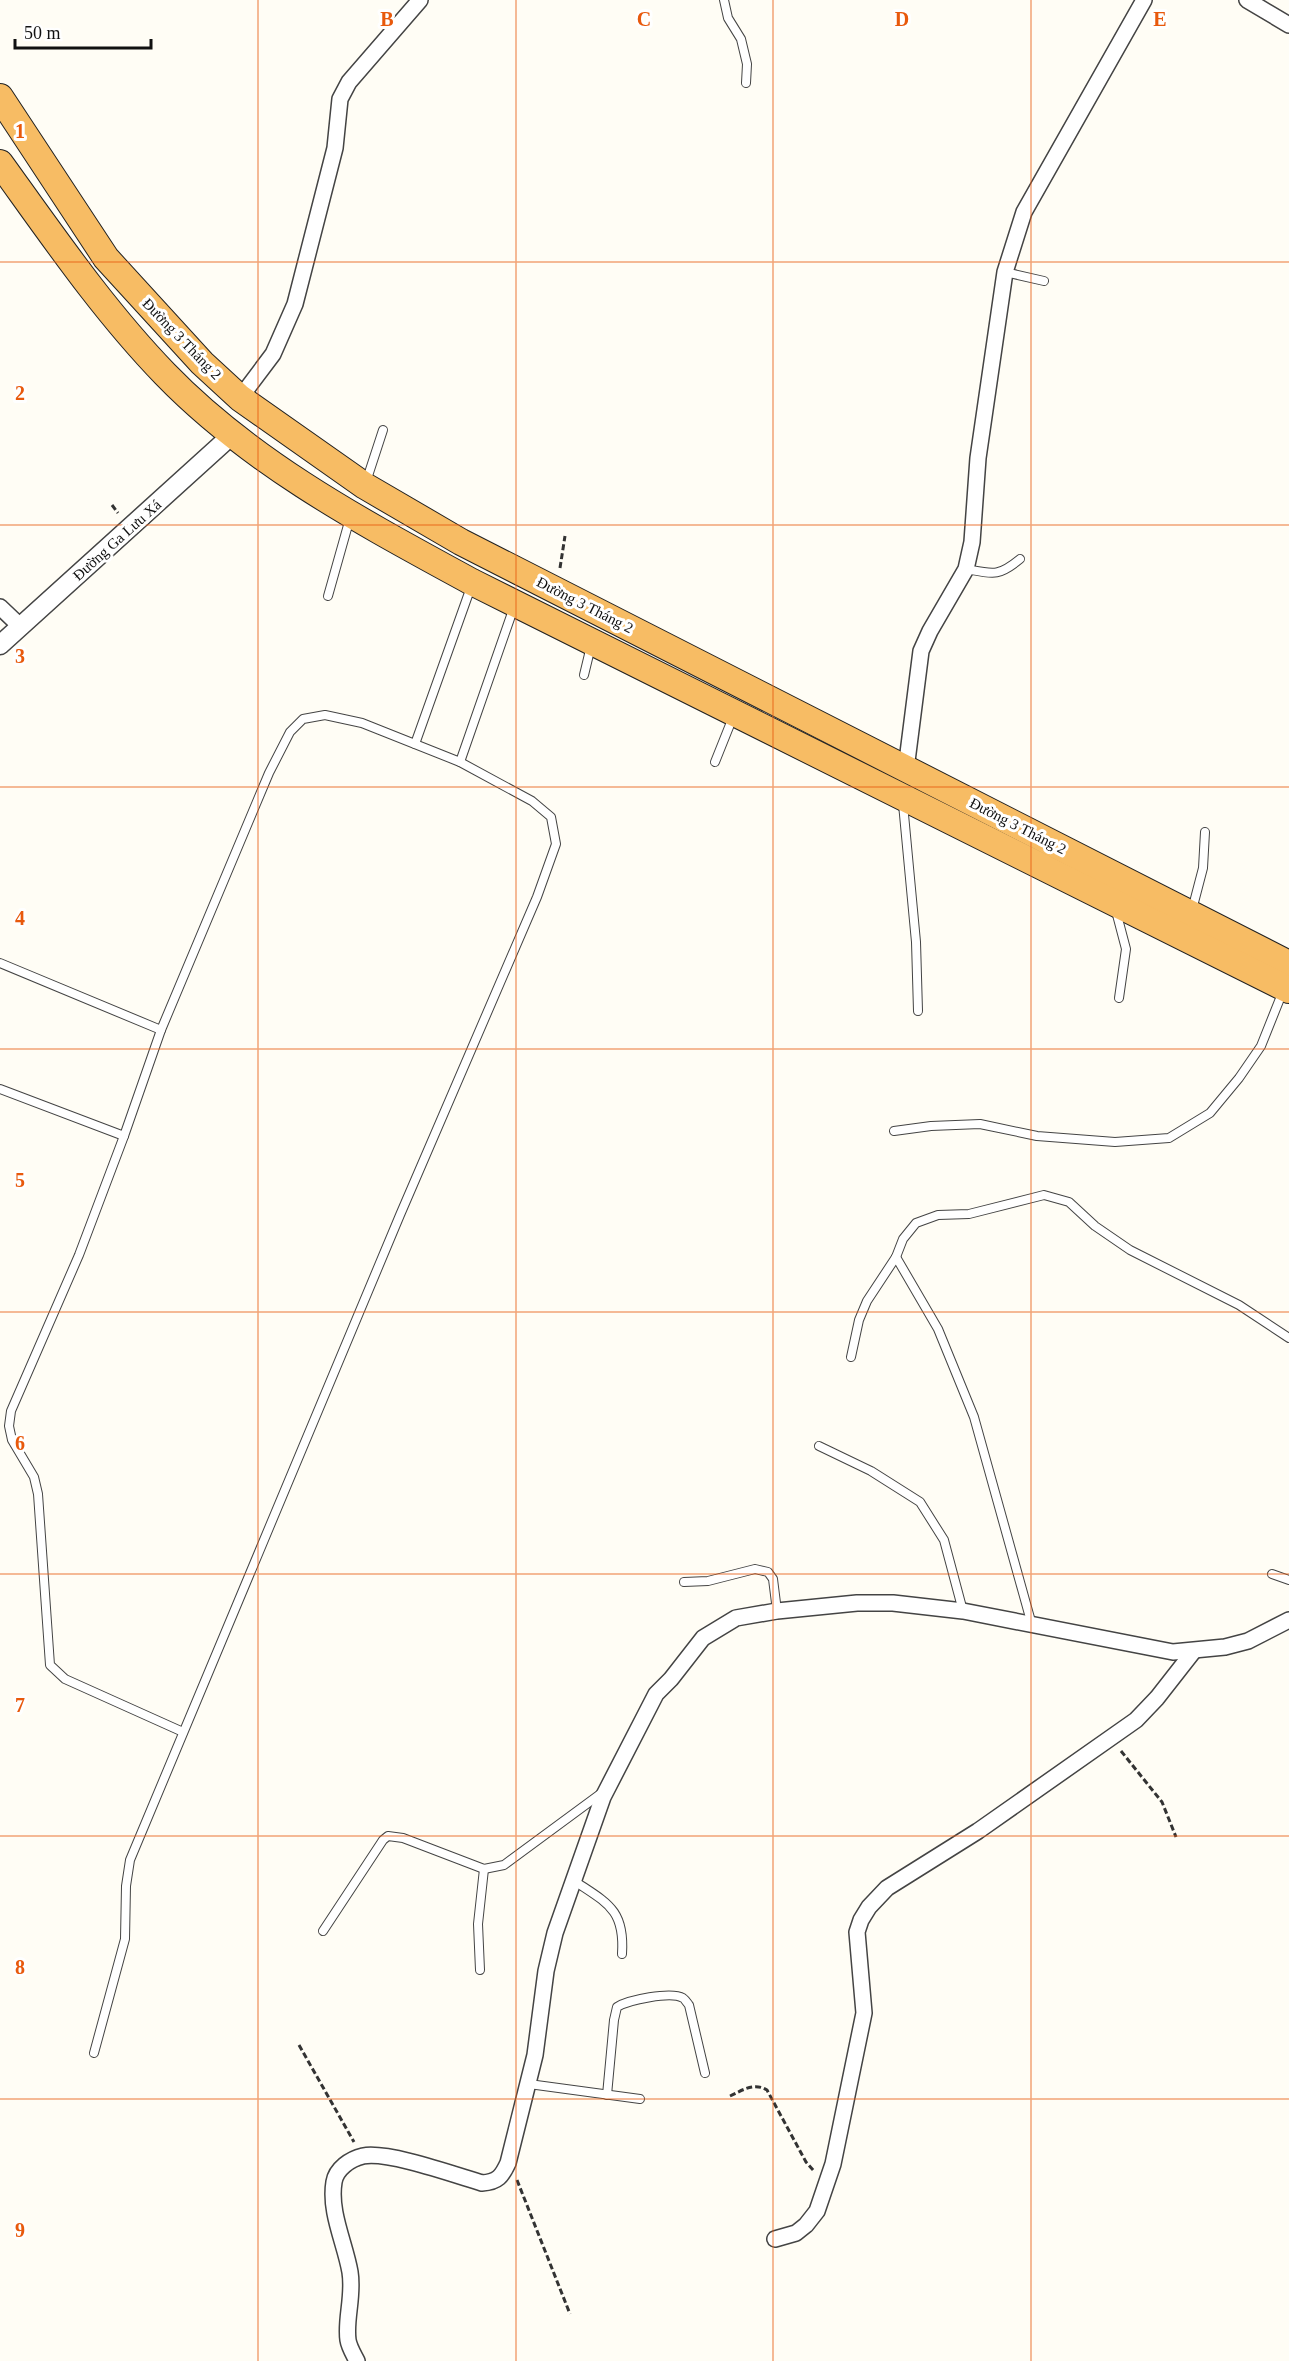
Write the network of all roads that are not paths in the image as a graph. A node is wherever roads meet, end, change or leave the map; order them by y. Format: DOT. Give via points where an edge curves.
graph roads {
  1 [pos="420,0"];
  2 [pos="724,0"];
  3 [pos="1144,0"];
  4 [pos="1247,0"];
  5 [pos="1289,25"];
  6 [pos="746,83"];
  7 [pos="0,97"];
  8 [pos="0,163"];
  9 [pos="1005,272"];
  10 [pos="1044,281"];
  11 [pos="240,398"];
  12 [pos="212,417"];
  13 [pos="383,430"];
  14 [pos="233,434"];
  15 [pos="365,486"];
  16 [pos="350,516"];
  17 [pos="1020,559"];
  18 [pos="966,569"];
  19 [pos="472,582"];
  20 [pos="328,596"];
  21 [pos="515,604"];
  22 [pos="0,607"];
  23 [pos="20,626"];
  24 [pos="592,641"];
  25 [pos="0,645"];
  26 [pos="584,675"];
  27 [pos="735,713"];
  28 [pos="415,744"];
  29 [pos="460,762"];
  30 [pos="715,762"];
  31 [pos="906,769"];
  32 [pos="902,796"];
  33 [pos="1205,832"];
  34 [pos="1114,903"];
  35 [pos="1191,914"];
  36 [pos="0,963"];
  37 [pos="1288,981"];
  38 [pos="1119,998"];
  39 [pos="918,1011"];
  40 [pos="161,1030"];
  41 [pos="0,1089"];
  42 [pos="894,1131"];
  43 [pos="124,1136"];
  44 [pos="896,1257"];
  45 [pos="1289,1338"];
  46 [pos="851,1357"];
  47 [pos="819,1446"];
  48 [pos="1272,1574"];
  49 [pos="1289,1580"];
  50 [pos="684,1582"];
  51 [pos="777,1611"];
  52 [pos="963,1611"];
  53 [pos="1289,1620"];
  54 [pos="1032,1625"];
  55 [pos="1193,1652"];
  56 [pos="183,1732"];
  57 [pos="606,1789"];
  58 [pos="484,1869"];
  59 [pos="573,1880"];
  60 [pos="323,1931"];
  61 [pos="622,1954"];
  62 [pos="480,1970"];
  63 [pos="94,2053"];
  64 [pos="705,2073"];
  65 [pos="529,2084"];
  66 [pos="607,2095"];
  67 [pos="640,2099"];
  68 [pos="775,2239"];
  69 [pos="357,2361"];
  1 -- 11 [label="street" via="349,82 340,99 335,148 295,304 273,354"];
  2 -- 6 [label="lane" via="728,18 741,39 747,64"];
  3 -- 9 [label="street" via="1024,212"];
  4 -- 5 [label="street"];
  7 -- 11 [label="highway, Đường 3 Tháng 2" via="106,258 202,363"];
  8 -- 12 [label="highway, Đường 3 Tháng 2" via="79,275 165,374"];
  9 -- 10 [label="lane"];
  9 -- 18 [label="street"];
  11 -- 12 [label="highway"];
  11 -- 15 [label="highway, Đường 3 Tháng 2"];
  12 -- 14 [label="highway, Đường 3 Tháng 2"];
  13 -- 15 [label="lane"];
  14 -- 16 [label="highway, Đường 3 Tháng 2"];
  14 -- 23 [label="street, Đường Ga Lưu Xá"];
  15 -- 31 [label="highway, Đường 3 Tháng 2" via="461,542"];
  16 -- 19 [label="highway, Đường 3 Tháng 2"];
  16 -- 20 [label="lane"];
  17 -- 18 [label="lane" via="994,574"];
  18 -- 31 [label="street" via="921,651"];
  19 -- 21 [label="highway, Đường 3 Tháng 2"];
  19 -- 28 [label="lane"];
  21 -- 24 [label="highway, Đường 3 Tháng 2"];
  21 -- 29 [label="lane"];
  22 -- 23 [label="street"];
  23 -- 25 [label="street, Đường Ga Lưu Xá"];
  24 -- 26 [label="lane"];
  24 -- 27 [label="highway, Đường 3 Tháng 2"];
  27 -- 30 [label="lane"];
  27 -- 32 [label="highway, Đường 3 Tháng 2"];
  28 -- 29 [label="lane"];
  28 -- 40 [label="lane" via="362,723 325,715 303,720 290,732"];
  29 -- 56 [label="lane" via="539,806 551,817 556,844 537,897"];
  31 -- 35 [label="highway, Đường 3 Tháng 2"];
  32 -- 34 [label="highway, Đường 3 Tháng 2"];
  32 -- 39 [label="lane" via="916,942"];
  33 -- 35 [label="lane" via="1203,868"];
  34 -- 37 [label="highway, Đường 3 Tháng 2"];
  34 -- 38 [label="lane" via="1126,949"];
  35 -- 37 [label="highway, Đường 3 Tháng 2"];
  36 -- 40 [label="lane"];
  37 -- 42 [label="lane" via="1261,1046 1239,1078 1210,1113 1169,1138 1104,1141 1037,1136 980,1124"];
  40 -- 43 [label="lane"];
  41 -- 43 [label="lane"];
  43 -- 56 [label="lane" via="79,1255 11,1411 9,1426 38,1494 50,1665 65,1679"];
  44 -- 45 [label="lane" via="903,1239 916,1223 938,1215 969,1214 1044,1195 1069,1202 1130,1250 1239,1305"];
  44 -- 46 [label="lane" via="867,1301"];
  44 -- 54 [label="lane" via="938,1329 974,1417"];
  47 -- 52 [label="lane" via="871,1471 920,1502 945,1540"];
  48 -- 49 [label="lane"];
  50 -- 51 [label="lane" via="762,1569 773,1579"];
  51 -- 52 [label="street" via="893,1603"];
  51 -- 57 [label="street" via="736,1618 703,1638 656,1694"];
  52 -- 54 [label="street"];
  53 -- 55 [label="street" via="1248,1641"];
  54 -- 55 [label="street" via="1173,1652"];
  55 -- 68 [label="street" via="1149,1708 978,1831 877,1896 858,1932 864,2013 828,2181 817,2211 806,2225 796,2233"];
  56 -- 63 [label="lane" via="130,1860 125,1939"];
  57 -- 58 [label="lane" via="504,1865"];
  57 -- 59 [label="street"];
  58 -- 60 [label="lane" via="388,1836"];
  58 -- 62 [label="lane" via="478,1924"];
  59 -- 61 [label="lane" via="606,1902 615,1913 623,1932"];
  59 -- 65 [label="street" via="546,1971"];
  64 -- 66 [label="lane" via="689,2005 683,1998 672,1995 625,2002 617,2007 614,2020"];
  65 -- 66 [label="lane"];
  65 -- 69 [label="street" via="508,2163 497,2180 482,2182 386,2157 363,2156 347,2163 334,2181 334,2205 352,2291 348,2340"];
  66 -- 67 [label="lane"];
}
